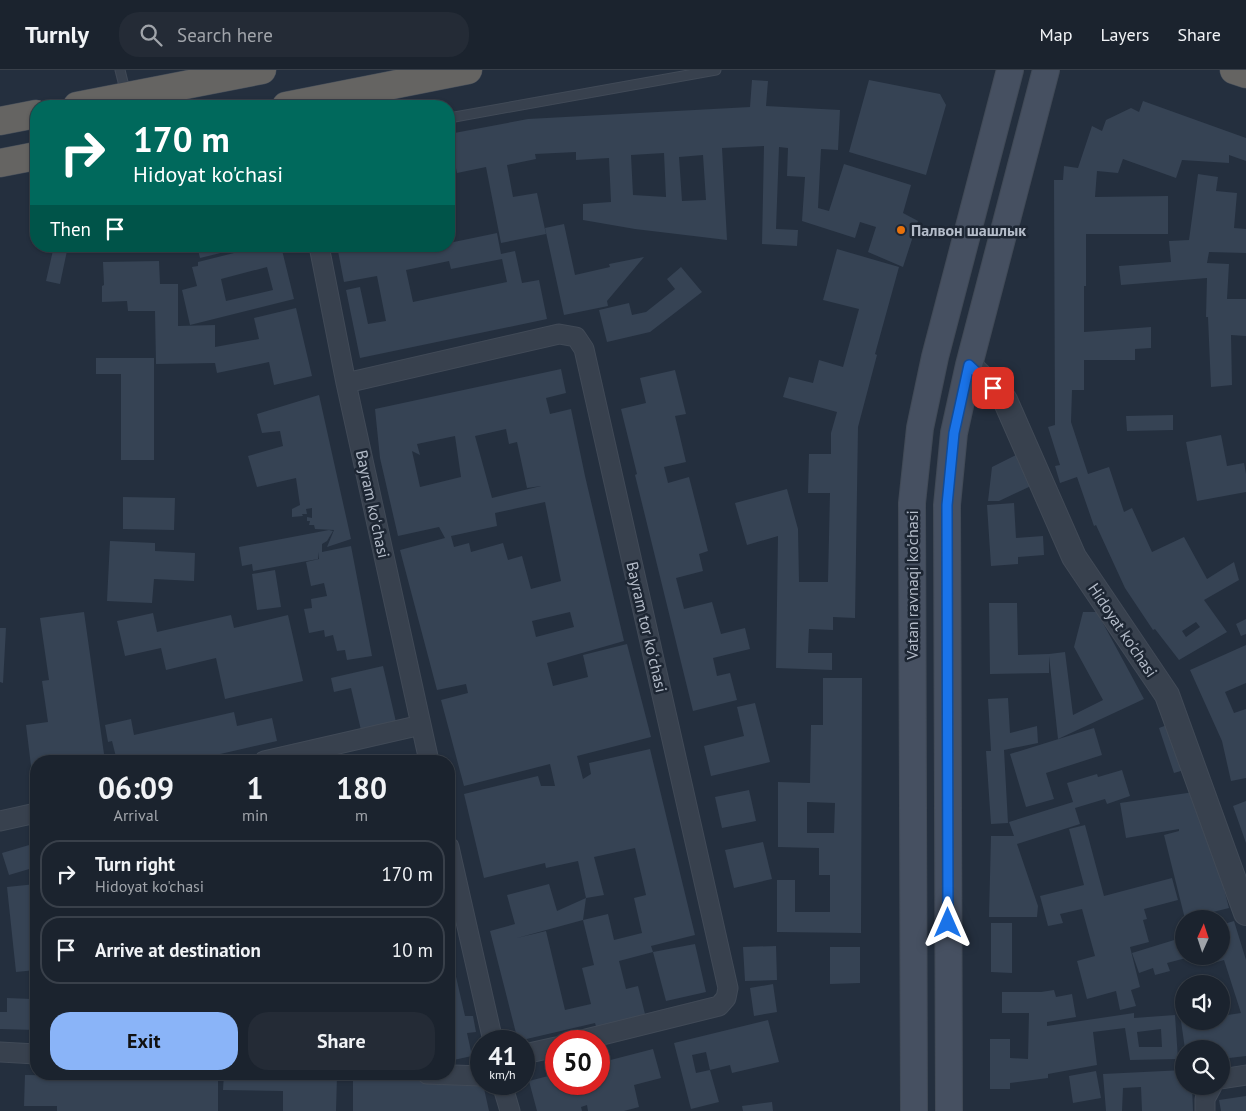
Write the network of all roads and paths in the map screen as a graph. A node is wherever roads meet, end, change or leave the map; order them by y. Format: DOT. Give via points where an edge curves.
graph roads {
  1 [pos="120,70"];
  2 [pos="262,70"];
  3 [pos="468,70"];
  4 [pos="716,70"];
  5 [pos="1010,70"];
  6 [pos="1046,70"];
  7 [pos="1234,70"];
  8 [pos="1246,74"];
  9 [pos="127,96"];
  10 [pos="107,100"];
  11 [pos="318,100"];
  12 [pos="30,115"];
  13 [pos="455,117"];
  14 [pos="0,122"];
  15 [pos="30,157"];
  16 [pos="0,163"];
  17 [pos="320,252"];
  18 [pos="969,365"];
  19 [pos="346,383"];
  20 [pos="421,725"];
  21 [pos="290,755"];
  22 [pos="428,755"];
  23 [pos="30,814"];
  24 [pos="0,821"];
  25 [pos="455,874"];
  26 [pos="1246,913"];
  27 [pos="490,1030"];
  28 [pos="610,1033"];
  29 [pos="0,1052"];
  30 [pos="30,1054"];
  31 [pos="455,1075"];
  32 [pos="1246,1075"];
  33 [pos="470,1076"];
  34 [pos="1230,1078"];
  35 [pos="505,1095"];
  36 [pos="1207,1095"];
  37 [pos="510,1111"];
  38 [pos="914,1111"];
  39 [pos="949,1111"];
  40 [pos="1205,1111"];
  1 -- 9 [label="lane"];
  2 -- 9 [label="highway"];
  3 -- 11 [label="highway"];
  4 -- 13 [label="lane"];
  5 -- 38 [label="main road, Vatan ravnaqi ko'chasi" via="935,357 920,428 912,503"];
  6 -- 18 [label="main road"];
  7 -- 8 [label="highway"];
  9 -- 10 [label="highway"];
  12 -- 14 [label="highway"];
  15 -- 16 [label="highway"];
  17 -- 19 [label="street, Bayram koʻchasi"];
  18 -- 26 [label="street, Hidoyat ko'chasi" via="1005,400 1074,557 1167,695"];
  18 -- 39 [label="main road" via="954,433 947,505"];
  19 -- 20 [label="street, Bayram koʻchasi"];
  19 -- 28 [label="street, Bayram tor koʻchasi" via="558,334 576,337 584,349 728,988 726,998 719,1006"];
  20 -- 21 [label="street"];
  20 -- 22 [label="street, Bayram koʻchasi"];
  23 -- 24 [label="street"];
  25 -- 27 [label="street"];
  29 -- 30 [label="street"];
  31 -- 33 [label="street"];
  32 -- 34 [label="street"];
  35 -- 37 [label="street"];
  36 -- 40 [label="street"];
}
